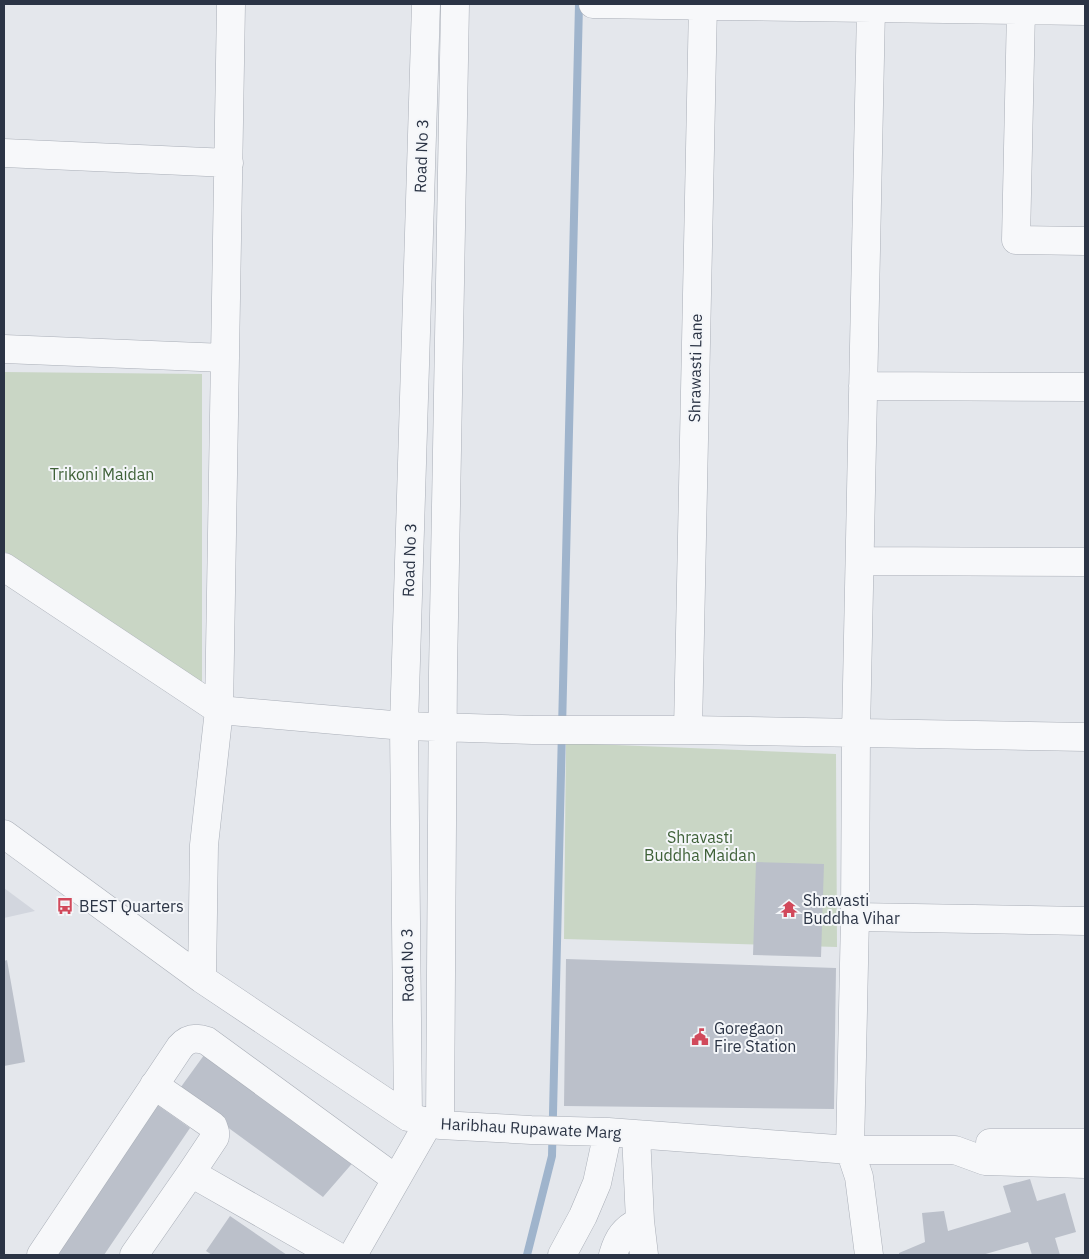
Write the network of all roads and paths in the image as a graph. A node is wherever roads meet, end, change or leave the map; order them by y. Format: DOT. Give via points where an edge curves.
graph roads {
  1 [pos="231,4"];
  2 [pos="426,4"];
  3 [pos="455,4"];
  4 [pos="593,4"];
  5 [pos="703,5"];
  6 [pos="871,8"];
  7 [pos="1021,10"];
  8 [pos="1085,11"];
  9 [pos="4,153"];
  10 [pos="229,163"];
  11 [pos="1085,241"];
  12 [pos="4,349"];
  13 [pos="225,358"];
  14 [pos="863,386"];
  15 [pos="1085,388"];
  16 [pos="860,561"];
  17 [pos="1085,562"];
  18 [pos="4,567"];
  19 [pos="219,710"];
  20 [pos="404,726"];
  21 [pos="443,727"];
  22 [pos="688,730"];
  23 [pos="856,733"];
  24 [pos="1085,737"];
  25 [pos="4,834"];
  26 [pos="855,917"];
  27 [pos="1085,921"];
  28 [pos="202,979"];
  29 [pos="154,1085"];
  30 [pos="425,1122"];
  31 [pos="608,1132"];
  32 [pos="636,1134"];
  33 [pos="1085,1143"];
  34 [pos="850,1150"];
  35 [pos="954,1150"];
  36 [pos="1085,1164"];
  37 [pos="191,1173"];
  38 [pos="396,1179"];
  39 [pos="640,1221"];
  40 [pos="41,1255"];
  41 [pos="134,1255"];
  42 [pos="335,1255"];
  43 [pos="353,1255"];
  44 [pos="562,1255"];
  45 [pos="613,1255"];
  46 [pos="644,1255"];
  47 [pos="869,1255"];
  1 -- 10 [label="street"];
  2 -- 20 [label="street, Road No 3"];
  3 -- 21 [label="street"];
  4 -- 5 [label="street"];
  5 -- 6 [label="street"];
  5 -- 22 [label="street, Shrawasti Lane"];
  6 -- 7 [label="street"];
  6 -- 14 [label="street"];
  7 -- 8 [label="street"];
  7 -- 11 [label="street" via="1016,240"];
  9 -- 10 [label="street"];
  10 -- 13 [label="street"];
  12 -- 13 [label="street"];
  13 -- 19 [label="street"];
  14 -- 15 [label="street"];
  14 -- 16 [label="street"];
  16 -- 17 [label="street"];
  16 -- 23 [label="street"];
  18 -- 19 [label="street"];
  19 -- 20 [label="street"];
  19 -- 28 [label="street" via="204,845"];
  20 -- 21 [label="street"];
  20 -- 30 [label="street, Road No 3"];
  21 -- 22 [label="street"];
  21 -- 30 [label="street"];
  22 -- 23 [label="street"];
  23 -- 24 [label="street"];
  23 -- 26 [label="street"];
  25 -- 28 [label="street"];
  26 -- 27 [label="street"];
  26 -- 34 [label="street"];
  28 -- 30 [label="street"];
  29 -- 37 [label="street" via="213,1126 215,1137"];
  29 -- 38 [label="street" via="185,1041 199,1038 207,1041"];
  29 -- 40 [label="street"];
  30 -- 31 [label="street, Haribhau Rupawate Marg"];
  30 -- 38 [label="street"];
  31 -- 32 [label="street, Haribhau Rupawate Marg"];
  31 -- 44 [label="street" via="597,1183"];
  32 -- 34 [label="street, Haribhau Rupawate Marg"];
  32 -- 39 [label="street"];
  33 -- 35 [label="street" via="983,1143"];
  34 -- 35 [label="street, Haribhau Rupawate Marg"];
  34 -- 47 [label="street" via="859,1177"];
  35 -- 36 [label="street, Haribhau Rupawate Marg" via="985,1161"];
  37 -- 41 [label="street"];
  37 -- 42 [label="street"];
  38 -- 43 [label="street"];
  39 -- 45 [label="street" via="622,1234"];
  39 -- 46 [label="street"];
}
